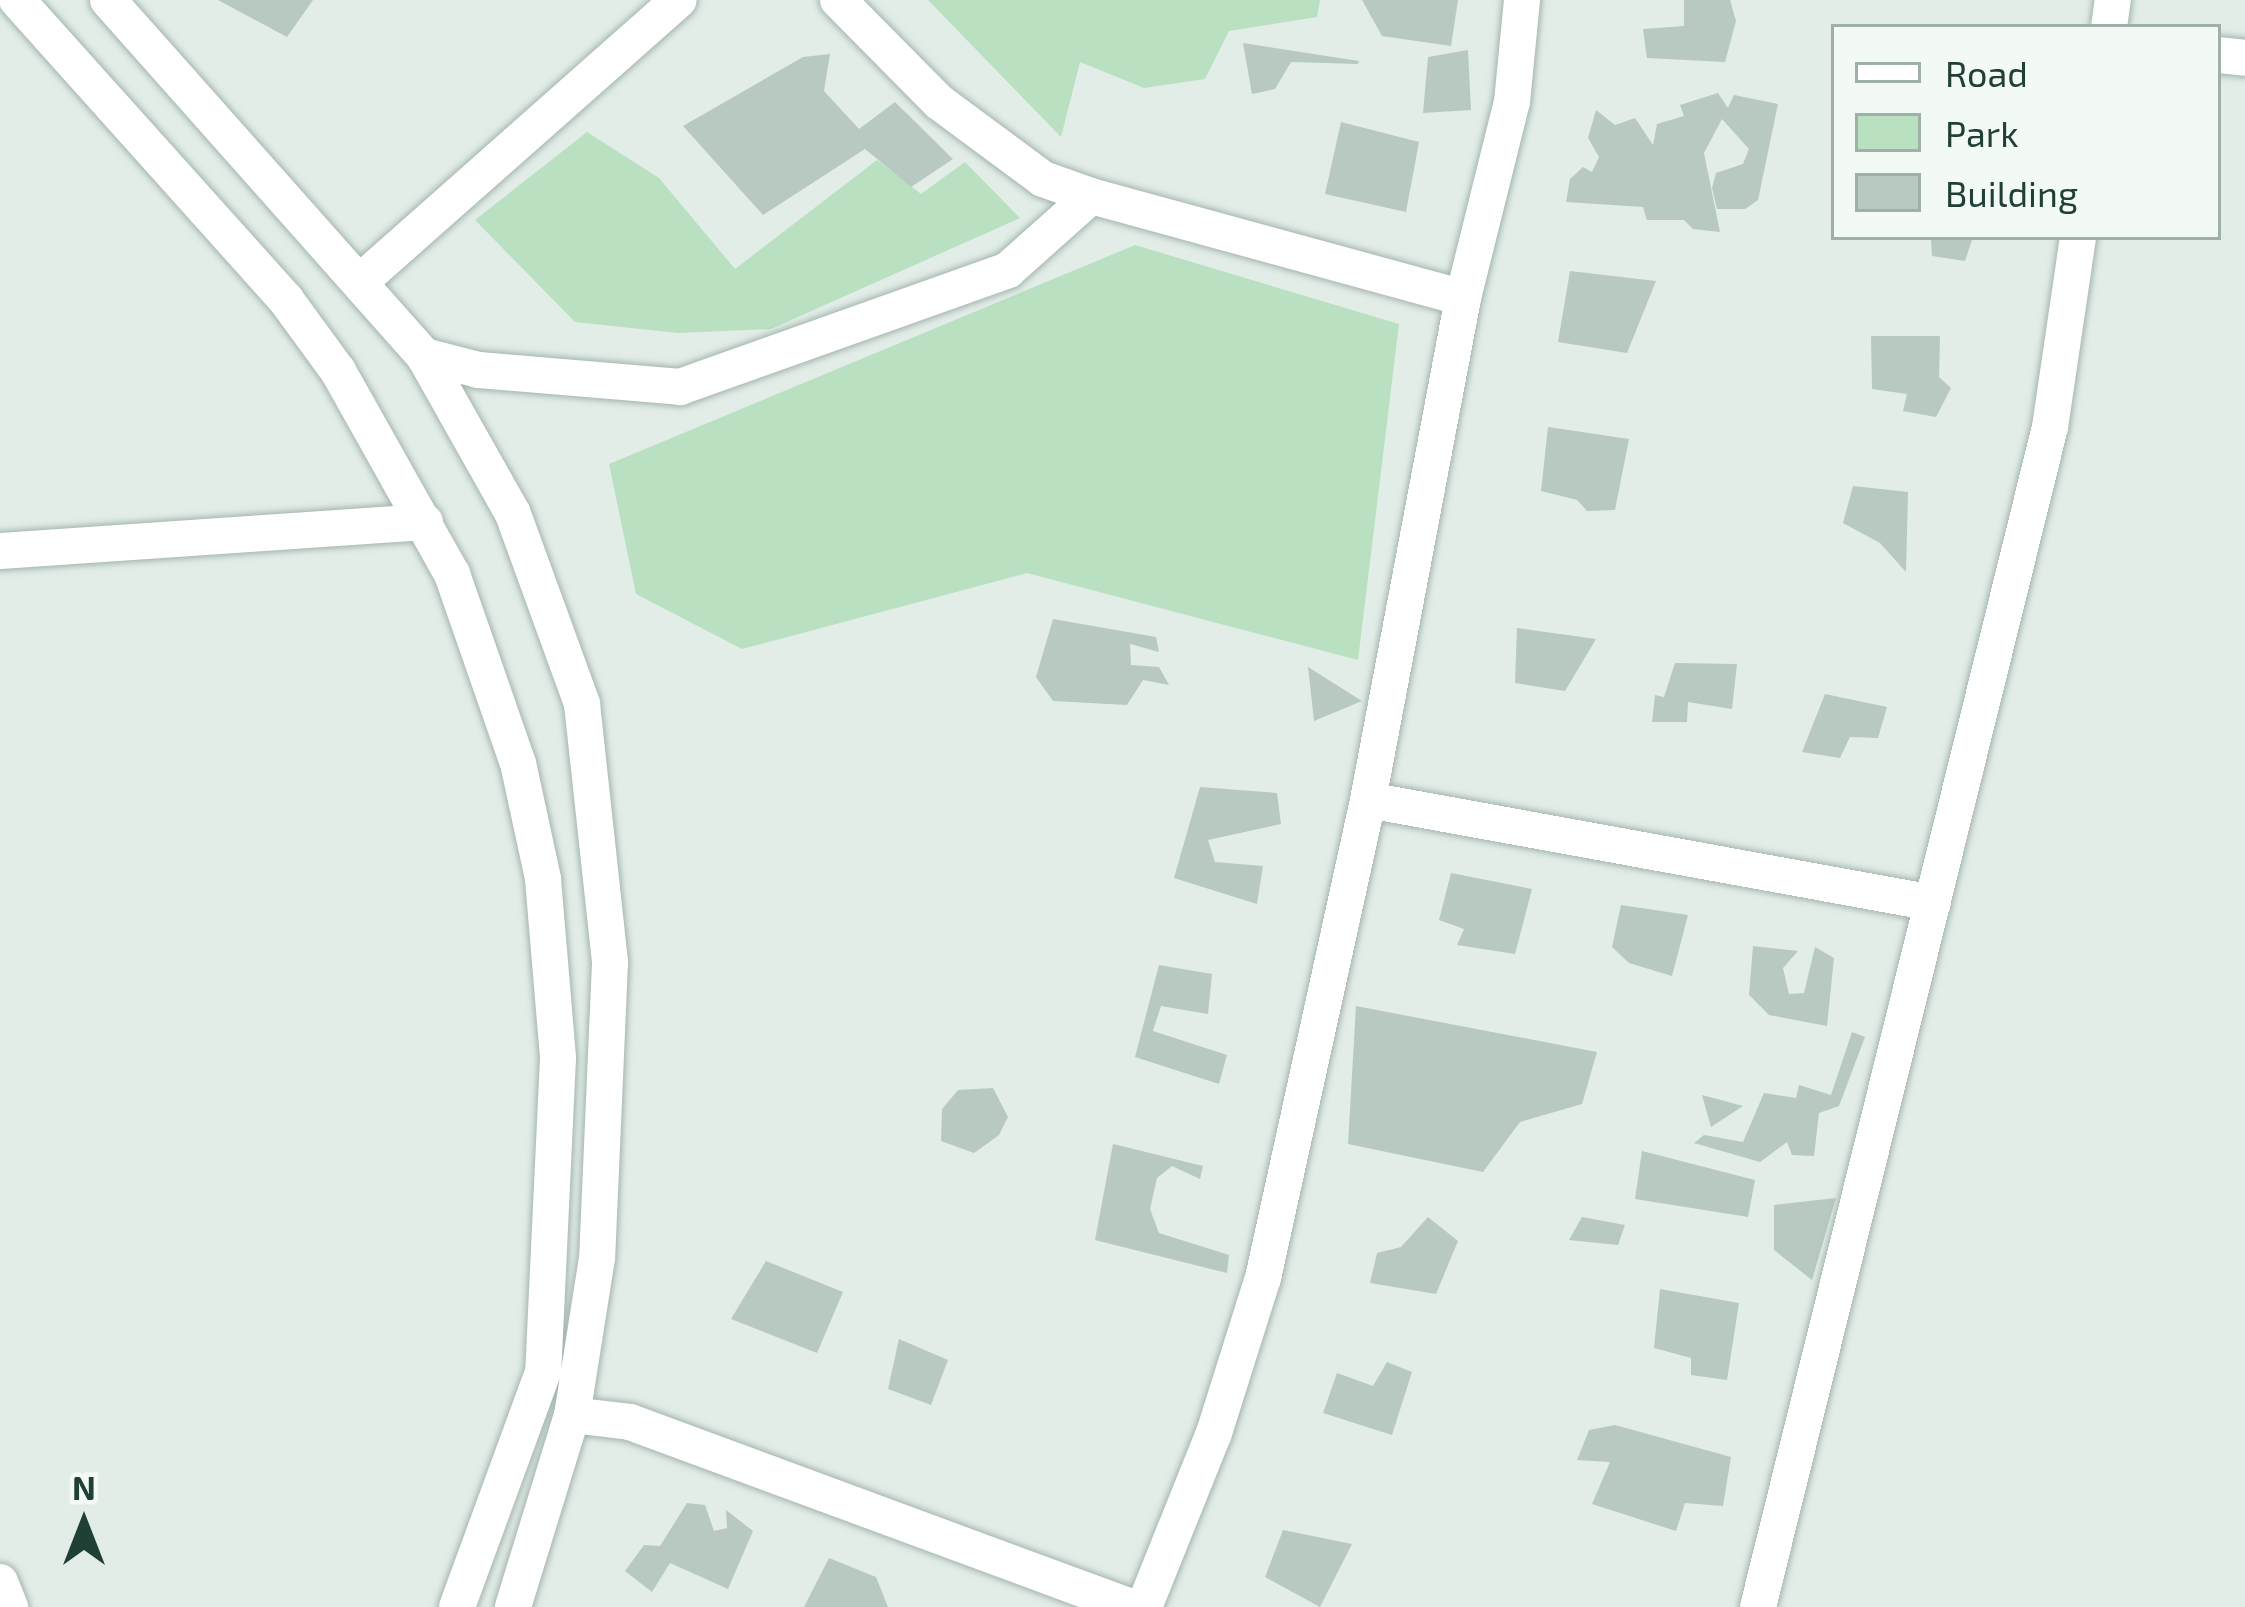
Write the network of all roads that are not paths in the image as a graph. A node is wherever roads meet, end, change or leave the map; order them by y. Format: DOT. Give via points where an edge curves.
graph roads {
  1 [pos="17,0"];
  2 [pos="108,0"];
  3 [pos="679,0"];
  4 [pos="838,0"];
  5 [pos="1522,0"];
  6 [pos="1091,196"];
  7 [pos="2078,240"];
  8 [pos="361,280"];
  9 [pos="1463,298"];
  10 [pos="424,356"];
  11 [pos="425,522"];
  12 [pos="0,551"];
  13 [pos="1368,800"];
  14 [pos="1933,903"];
  15 [pos="572,1415"];
  16 [pos="0,1582"];
  17 [pos="10,1607"];
  18 [pos="458,1607"];
  19 [pos="513,1607"];
  20 [pos="1131,1607"];
  21 [pos="1144,1607"];
  22 [pos="1758,1607"];
  1 -- 11 [label="street" via="286,301 338,371"];
  2 -- 8 [label="street"];
  3 -- 8 [label="street"];
  4 -- 6 [label="street" via="939,102 1043,178"];
  5 -- 9 [label="street" via="1512,102"];
  6 -- 9 [label="street"];
  6 -- 10 [label="street" via="1008,270 680,387 479,370"];
  7 -- 14 [label="street" via="2050,427"];
  8 -- 10 [label="street"];
  9 -- 13 [label="street"];
  10 -- 15 [label="street" via="513,514 582,704 610,963 597,1258"];
  11 -- 12 [label="street"];
  11 -- 18 [label="street" via="452,574 518,763 543,879 558,1058 543,1372"];
  13 -- 14 [label="street"];
  13 -- 21 [label="street" via="1263,1278"];
  14 -- 22 [label="street"];
  15 -- 19 [label="street"];
  15 -- 20 [label="street" via="630,1422"];
  16 -- 17 [label="street"];
}
